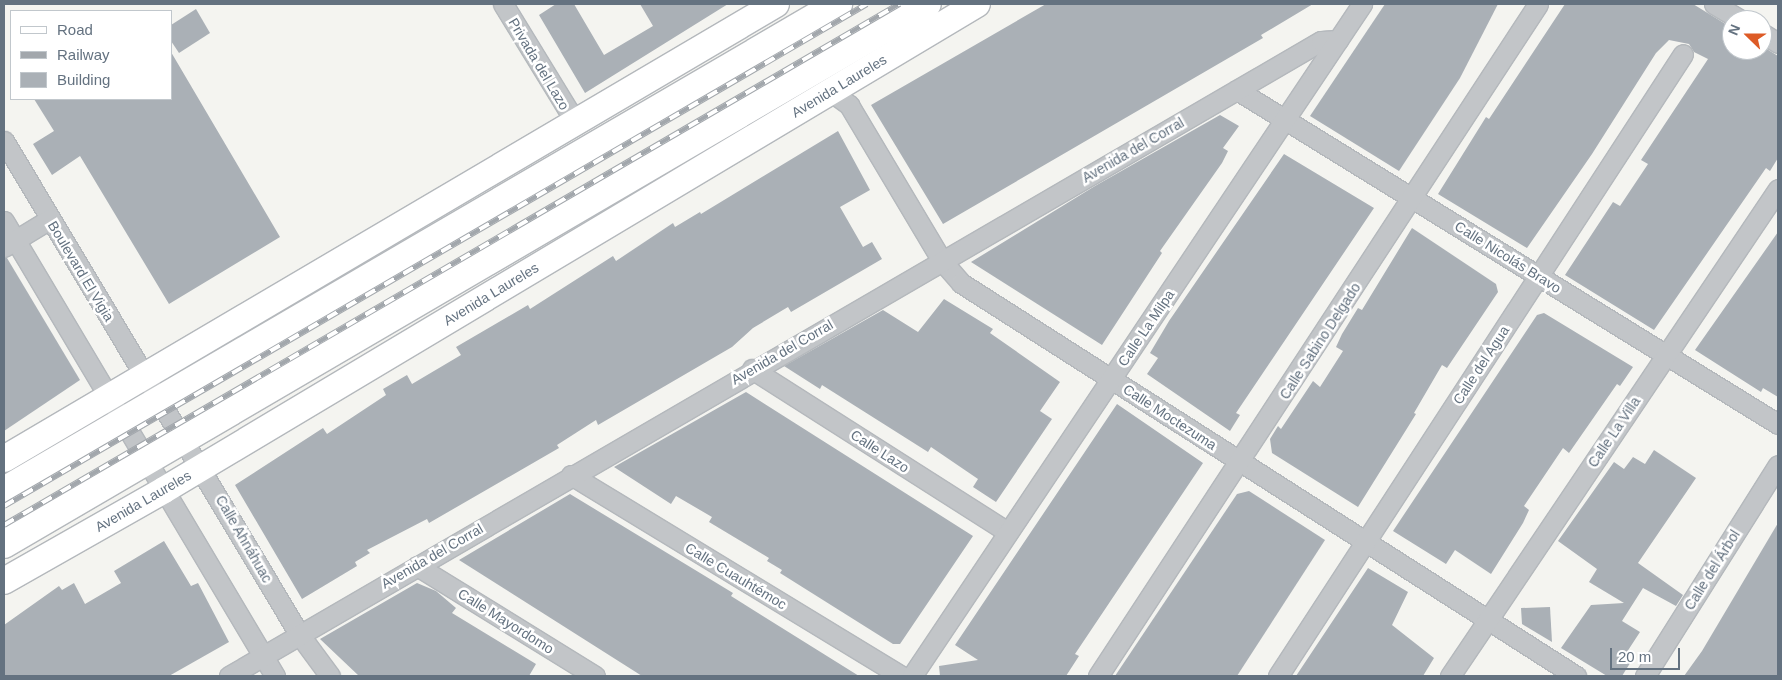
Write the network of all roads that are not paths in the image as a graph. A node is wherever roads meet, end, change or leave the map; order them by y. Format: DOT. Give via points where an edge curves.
graph roads {
  1 [pos="503,4"];
  2 [pos="776,4"];
  3 [pos="838,4"];
  4 [pos="927,4"];
  5 [pos="977,4"];
  6 [pos="1362,4"];
  7 [pos="1538,4"];
  8 [pos="1338,40"];
  9 [pos="1684,54"];
  10 [pos="1238,90"];
  11 [pos="830,91"];
  12 [pos="1286,119"];
  13 [pos="576,123"];
  14 [pos="4,141"];
  15 [pos="1778,189"];
  16 [pos="1413,198"];
  17 [pos="50,219"];
  18 [pos="4,221"];
  19 [pos="10,244"];
  20 [pos="942,261"];
  21 [pos="1539,276"];
  22 [pos="1666,356"];
  23 [pos="752,369"];
  24 [pos="144,378"];
  25 [pos="1111,379"];
  26 [pos="108,398"];
  27 [pos="158,401"];
  28 [pos="122,422"];
  29 [pos="1778,424"];
  30 [pos="183,440"];
  31 [pos="4,459"];
  32 [pos="146,461"];
  33 [pos="1240,462"];
  34 [pos="1778,465"];
  35 [pos="200,468"];
  36 [pos="571,475"];
  37 [pos="164,490"];
  38 [pos="4,491"];
  39 [pos="1008,532"];
  40 [pos="1365,543"];
  41 [pos="4,544"];
  42 [pos="417,566"];
  43 [pos="4,582"];
  44 [pos="1486,620"];
  45 [pos="299,634"];
  46 [pos="263,656"];
  47 [pos="229,676"];
  48 [pos="275,676"];
  49 [pos="330,676"];
  50 [pos="595,676"];
  51 [pos="901,676"];
  52 [pos="912,676"];
  53 [pos="1098,676"];
  54 [pos="1278,676"];
  55 [pos="1450,676"];
  56 [pos="1576,676"];
  57 [pos="1645,676"];
  1 -- 13 [label="street, Privada del Lazo"];
  2 -- 13 [label="main road"];
  3 -- 27 [label="main road"];
  4 -- 30 [label="main road, Avenida Laureles"];
  5 -- 11 [label="main road, Avenida Laureles"];
  6 -- 8 [label="street, Calle La Milpa"];
  7 -- 16 [label="street, Calle Sabino Delgado"];
  8 -- 10 [label="street, Avenida del Corral" via="1321,41"];
  8 -- 12 [label="street, Calle La Milpa"];
  9 -- 21 [label="street, Calle del Agua"];
  10 -- 12 [label="street, Calle Nicolás Bravo"];
  10 -- 20 [label="street, Avenida del Corral"];
  11 -- 20 [label="street, Calle Moctezuma" via="849,105"];
  11 -- 35 [label="main road, Avenida Laureles"];
  12 -- 16 [label="street, Calle Nicolás Bravo"];
  12 -- 25 [label="street, Calle La Milpa"];
  13 -- 24 [label="main road"];
  14 -- 17 [label="street, Boulevard El Vigia"];
  15 -- 22 [label="street, Calle La Villa"];
  16 -- 21 [label="street, Calle Nicolás Bravo"];
  16 -- 33 [label="street, Calle Sabino Delgado"];
  17 -- 19 [label="street"];
  17 -- 24 [label="street, Boulevard El Vigia"];
  18 -- 19 [label="street"];
  19 -- 26 [label="street"];
  20 -- 23 [label="street, Avenida del Corral"];
  20 -- 25 [label="street, Calle Moctezuma" via="961,283"];
  21 -- 22 [label="street, Calle Nicolás Bravo"];
  21 -- 40 [label="street, Calle del Agua"];
  22 -- 29 [label="street, Calle Nicolás Bravo"];
  22 -- 44 [label="street, Calle La Villa"];
  23 -- 36 [label="street, Avenida del Corral"];
  23 -- 39 [label="street, Calle Lazo"];
  24 -- 26 [label="main road"];
  24 -- 27 [label="street, Boulevard El Vigia"];
  25 -- 33 [label="street, Calle Moctezuma"];
  25 -- 39 [label="street, Calle La Milpa"];
  26 -- 28 [label="street"];
  26 -- 31 [label="main road"];
  27 -- 28 [label="main road"];
  27 -- 30 [label="street, Calle Ahnáhuac"];
  28 -- 32 [label="street"];
  28 -- 38 [label="main road"];
  30 -- 32 [label="main road, Avenida Laureles"];
  30 -- 35 [label="street, Calle Ahnáhuac"];
  32 -- 37 [label="street"];
  32 -- 41 [label="main road, Avenida Laureles"];
  33 -- 40 [label="street, Calle Moctezuma"];
  33 -- 53 [label="street, Calle Sabino Delgado"];
  34 -- 57 [label="street, Calle del Árbol"];
  35 -- 37 [label="main road, Avenida Laureles"];
  35 -- 45 [label="street, Calle Ahnáhuac"];
  36 -- 42 [label="street, Avenida del Corral"];
  36 -- 51 [label="street, Calle Cuauhtémoc"];
  37 -- 43 [label="main road, Avenida Laureles"];
  37 -- 46 [label="street"];
  39 -- 52 [label="street, Calle La Milpa"];
  40 -- 44 [label="street, Calle Moctezuma"];
  40 -- 54 [label="street, Calle del Agua"];
  42 -- 45 [label="street, Avenida del Corral"];
  42 -- 50 [label="street, Calle Mayordomo"];
  44 -- 55 [label="street, Calle La Villa"];
  44 -- 56 [label="street, Calle Moctezuma"];
  45 -- 46 [label="street, Avenida del Corral"];
  45 -- 49 [label="street, Calle Ahnáhuac"];
  46 -- 47 [label="street, Avenida del Corral"];
  46 -- 48 [label="street"];
}
